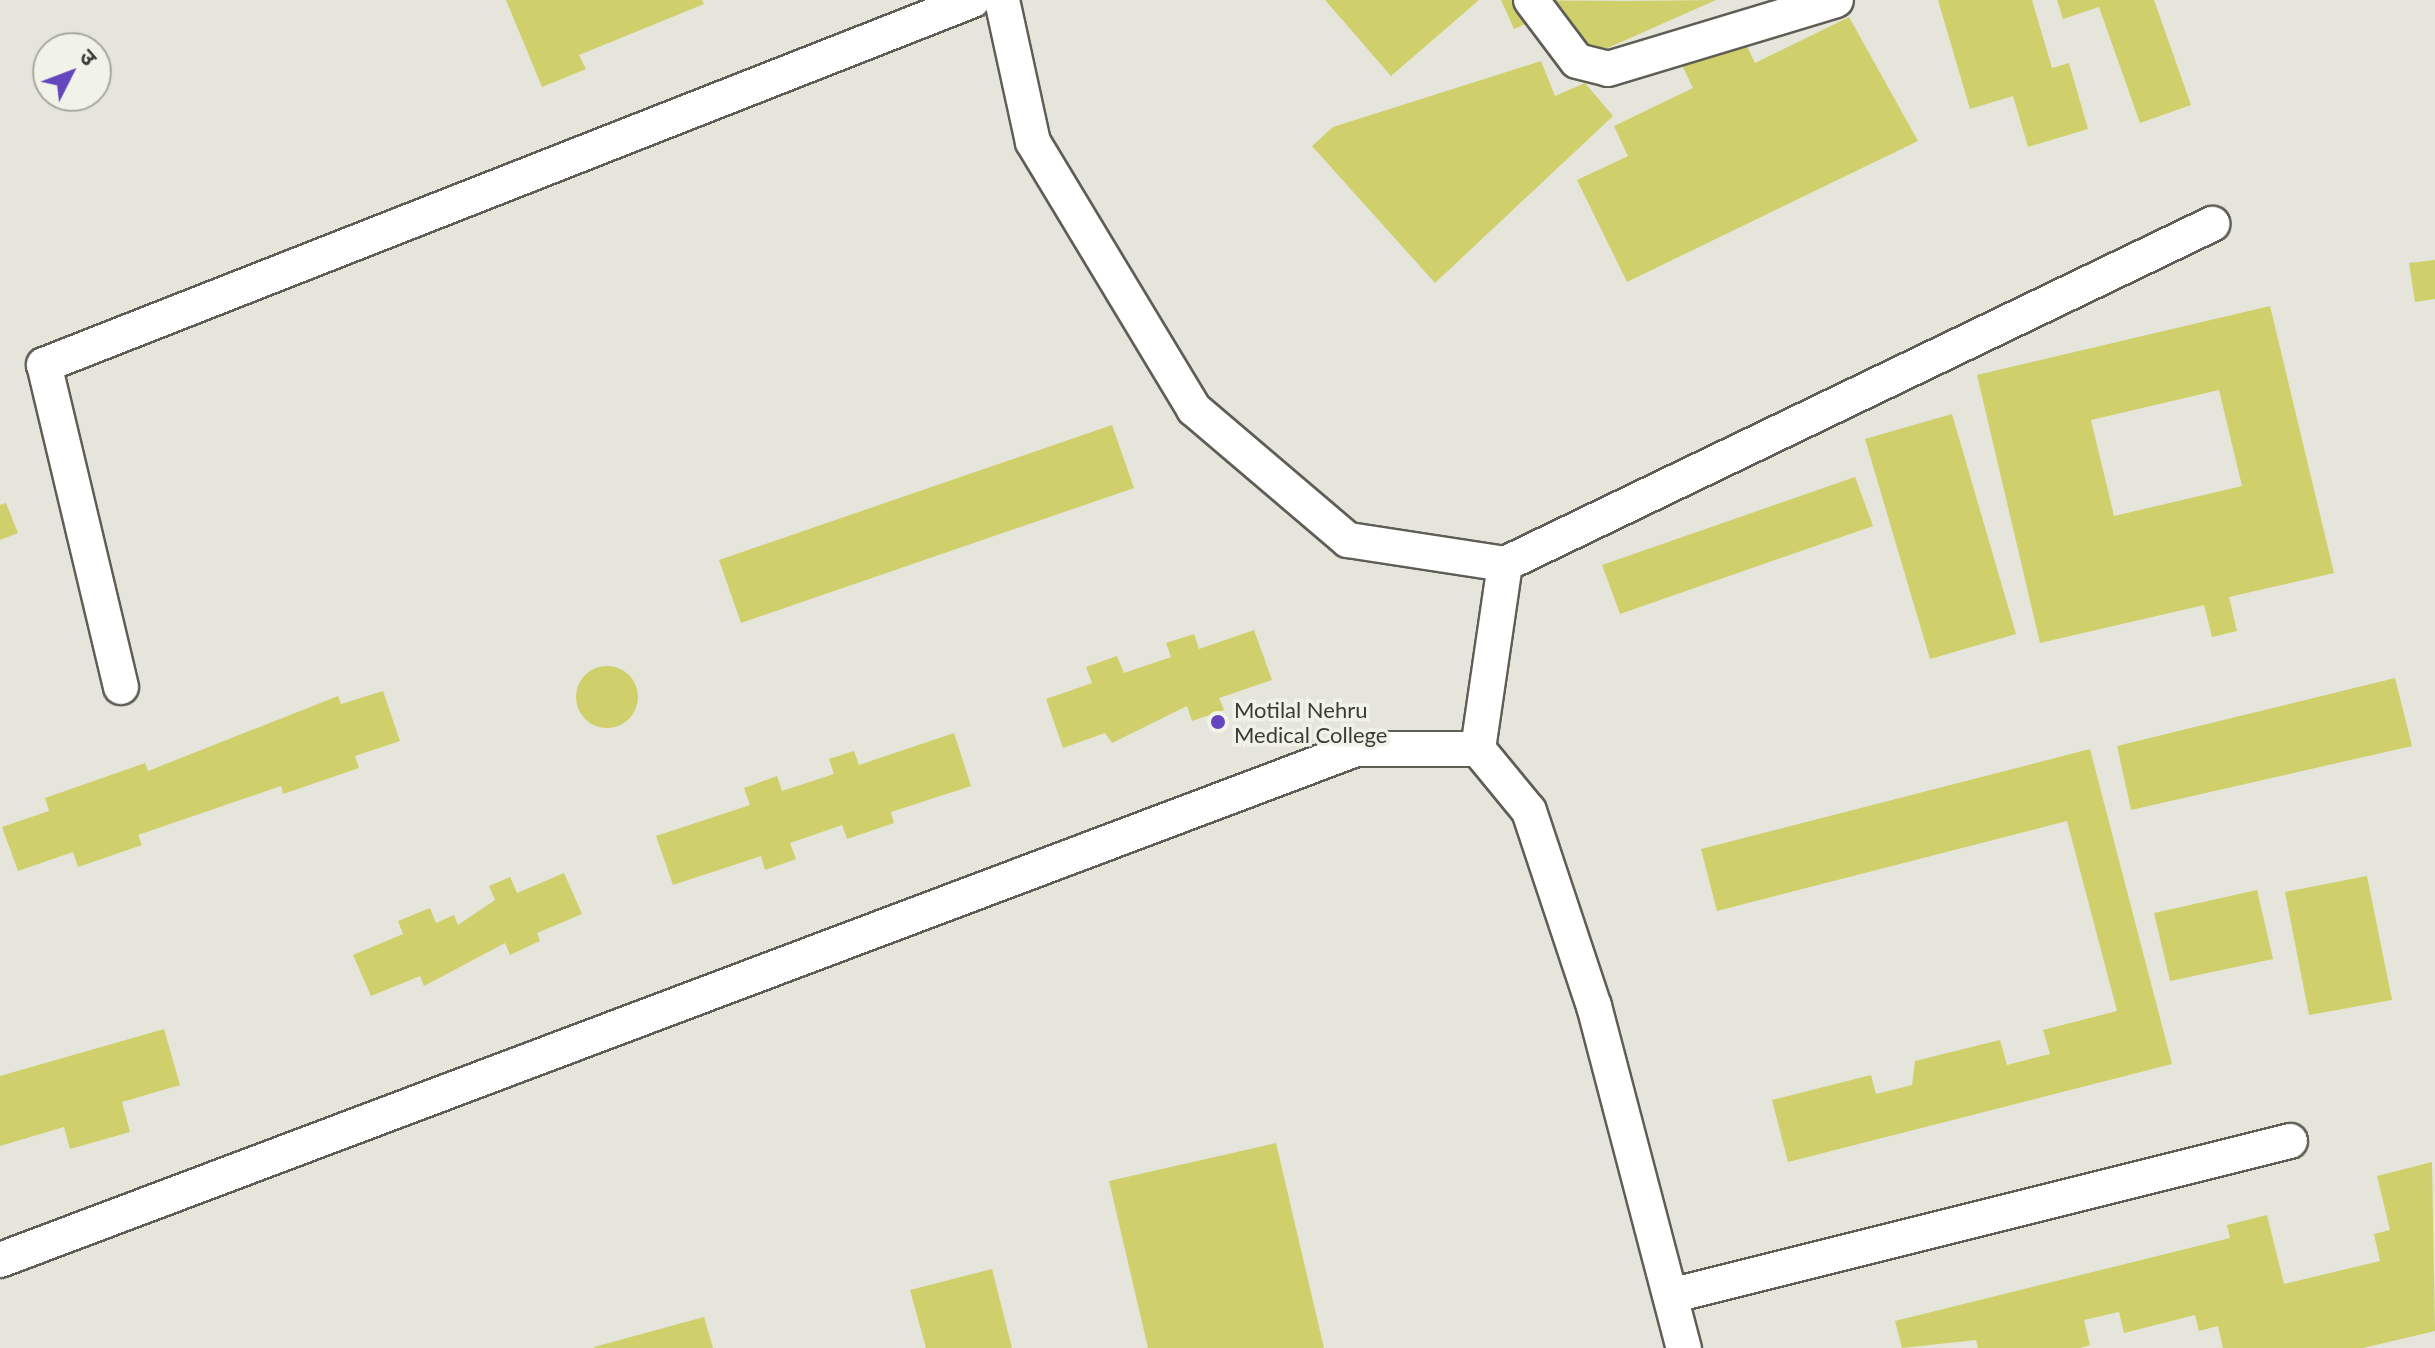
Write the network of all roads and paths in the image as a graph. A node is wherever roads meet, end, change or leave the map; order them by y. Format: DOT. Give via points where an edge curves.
graph roads {
  1 [pos="973,0"];
  2 [pos="1002,0"];
  3 [pos="1531,0"];
  4 [pos="1836,0"];
  5 [pos="2212,224"];
  6 [pos="1505,564"];
  7 [pos="121,687"];
  8 [pos="1478,749"];
  9 [pos="2290,1141"];
  10 [pos="0,1260"];
  11 [pos="1674,1295"];
  12 [pos="1684,1348"];
  1 -- 7 [label="street" via="44,365"];
  2 -- 6 [label="street" via="1033,142 1194,409 1348,540"];
  3 -- 4 [label="street" via="1577,61 1608,69"];
  5 -- 6 [label="street"];
  6 -- 8 [label="street"];
  8 -- 10 [label="street" via="1356,749"];
  8 -- 11 [label="street" via="1529,811 1594,1006"];
  9 -- 11 [label="street"];
  11 -- 12 [label="street"];
}
